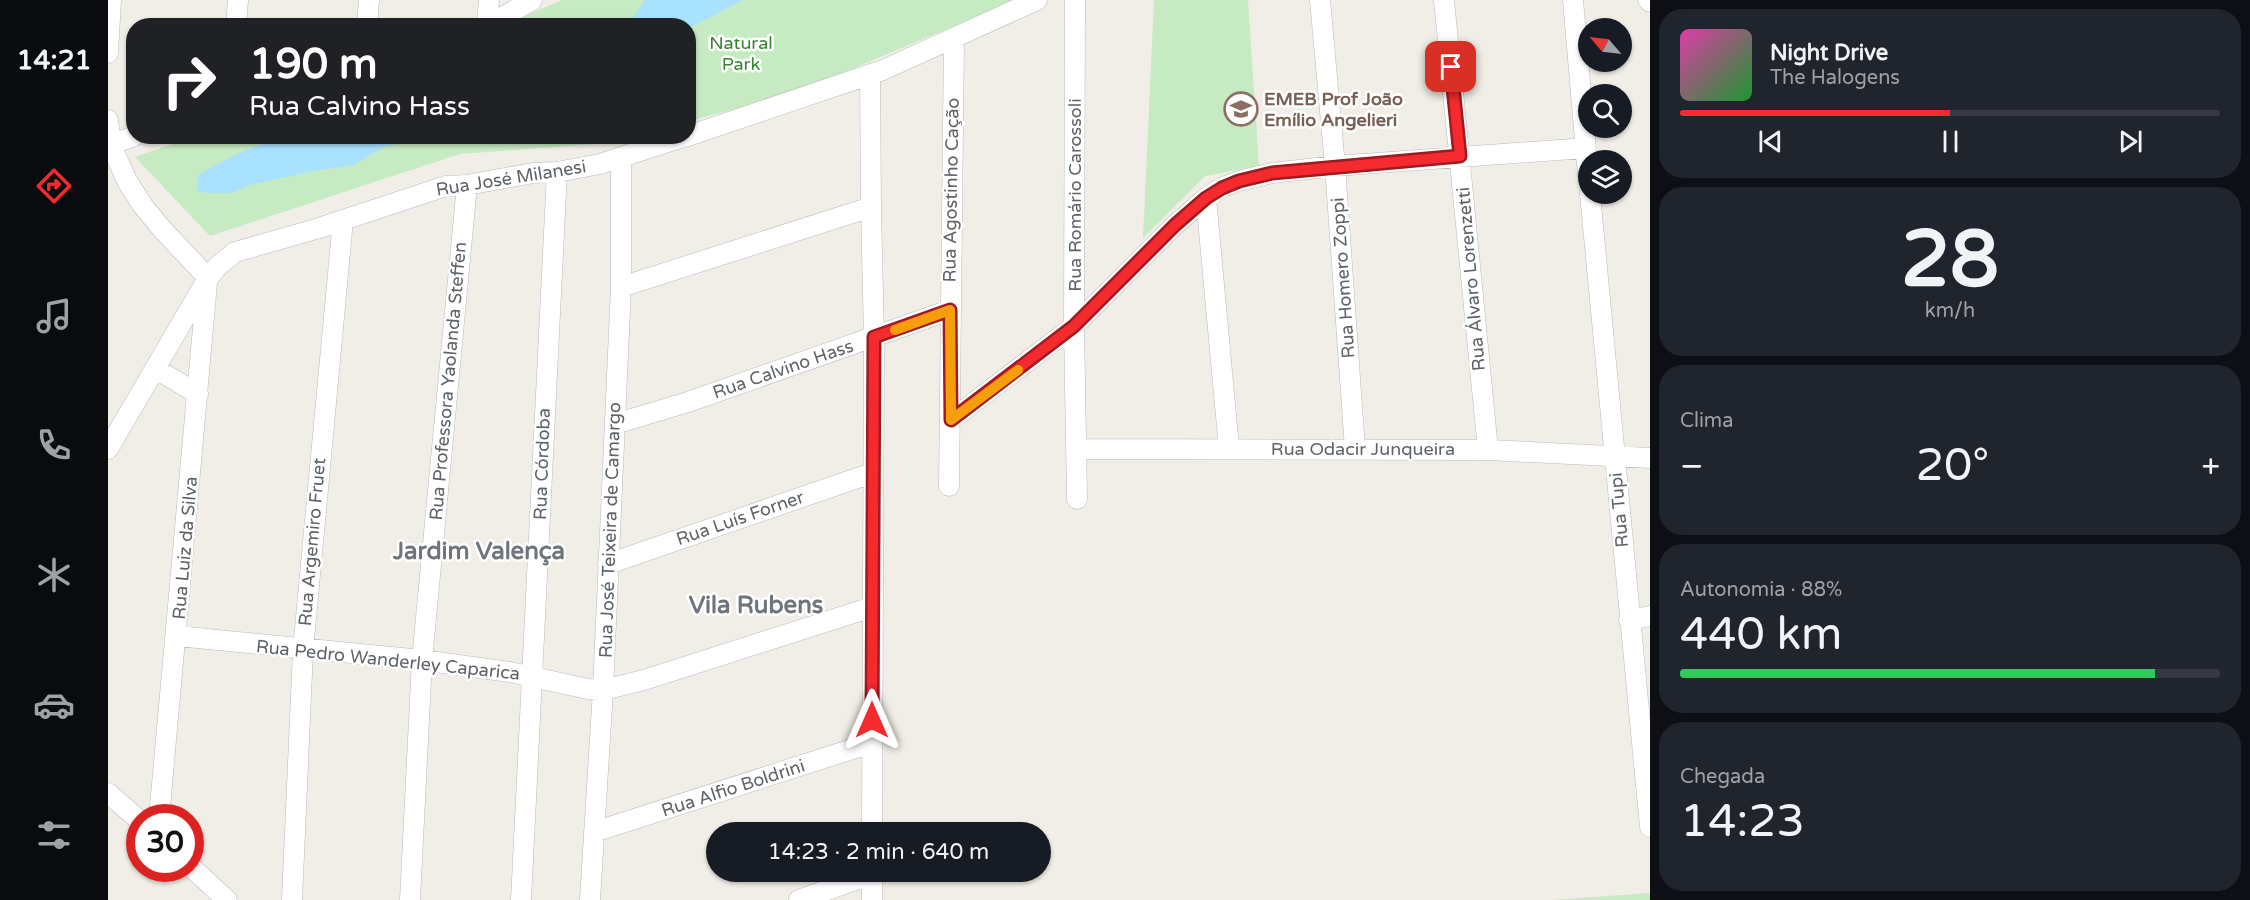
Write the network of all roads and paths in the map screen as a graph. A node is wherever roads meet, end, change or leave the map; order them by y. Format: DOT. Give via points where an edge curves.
graph roads {
  1 [pos="111,0"];
  2 [pos="238,0"];
  3 [pos="369,0"];
  4 [pos="489,0"];
  5 [pos="532,0"];
  6 [pos="1036,0"];
  7 [pos="1075,0"];
  8 [pos="1320,0"];
  9 [pos="1444,0"];
  10 [pos="1574,0"];
  11 [pos="237,18"];
  12 [pos="368,18"];
  13 [pos="488,18"];
  14 [pos="500,18"];
  15 [pos="108,30"];
  16 [pos="954,39"];
  17 [pos="108,53"];
  18 [pos="870,75"];
  19 [pos="108,120"];
  20 [pos="696,133"];
  21 [pos="126,139"];
  22 [pos="664,144"];
  23 [pos="109,146"];
  24 [pos="1586,148"];
  25 [pos="1460,156"];
  26 [pos="621,159"];
  27 [pos="1335,166"];
  28 [pos="557,172"];
  29 [pos="467,185"];
  30 [pos="1206,198"];
  31 [pos="1591,204"];
  32 [pos="871,207"];
  33 [pos="343,220"];
  34 [pos="1175,225"];
  35 [pos="1209,236"];
  36 [pos="208,278"];
  37 [pos="621,287"];
  38 [pos="950,310"];
  39 [pos="1074,326"];
  40 [pos="874,337"];
  41 [pos="156,369"];
  42 [pos="198,394"];
  43 [pos="951,420"];
  44 [pos="615,424"];
  45 [pos="1229,448"];
  46 [pos="108,449"];
  47 [pos="1076,449"];
  48 [pos="1355,449"];
  49 [pos="1488,450"];
  50 [pos="1614,455"];
  51 [pos="1650,458"];
  52 [pos="872,472"];
  53 [pos="949,486"];
  54 [pos="1077,499"];
  55 [pos="608,564"];
  56 [pos="872,607"];
  57 [pos="1650,616"];
  58 [pos="1629,620"];
  59 [pos="177,636"];
  60 [pos="303,650"];
  61 [pos="422,660"];
  62 [pos="533,677"];
  63 [pos="603,690"];
  64 [pos="871,743"];
  65 [pos="1647,748"];
  66 [pos="108,793"];
  67 [pos="160,804"];
  68 [pos="126,809"];
  69 [pos="872,822"];
  70 [pos="1650,827"];
  71 [pos="594,832"];
  72 [pos="204,879"];
  73 [pos="848,882"];
  74 [pos="872,882"];
  75 [pos="227,900"];
  76 [pos="292,900"];
  77 [pos="410,900"];
  78 [pos="521,900"];
  79 [pos="590,900"];
  80 [pos="799,900"];
  81 [pos="872,900"];
  1 -- 15 [label="street"];
  2 -- 11 [label="street"];
  3 -- 12 [label="street"];
  4 -- 13 [label="street"];
  5 -- 14 [label="street"];
  6 -- 16 [label="street, Rua José Milanesi"];
  7 -- 39 [label="street, Rua Romário Carossoli"];
  8 -- 27 [label="street, Rua Homero Zoppi"];
  9 -- 25 [label="street, Rua Álvaro Lorenzetti"];
  10 -- 24 [label="street"];
  15 -- 17 [label="street"];
  16 -- 18 [label="street, Rua José Milanesi"];
  16 -- 38 [label="street, Rua Agostinho Cação"];
  18 -- 20 [label="street, Rua José Milanesi"];
  18 -- 32 [label="street"];
  19 -- 23 [label="street"];
  21 -- 23 [label="street"];
  22 -- 26 [label="street, Rua José Milanesi"];
  23 -- 36 [label="street" via="143,206"];
  24 -- 25 [label="street"];
  25 -- 27 [label="street"];
  25 -- 49 [label="street, Rua Álvaro Lorenzetti"];
  26 -- 28 [label="street, Rua José Milanesi"];
  26 -- 37 [label="street, Rua José Teixeira de Camargo"];
  27 -- 30 [label="street" via="1239,181"];
  27 -- 48 [label="street, Rua Homero Zoppi"];
  28 -- 29 [label="street, Rua José Milanesi"];
  28 -- 62 [label="street, Rua Córdoba"];
  29 -- 33 [label="street, Rua José Milanesi" via="446,186"];
  29 -- 61 [label="street, Rua Professora Yaolanda Steffen"];
  30 -- 34 [label="street"];
  30 -- 35 [label="street"];
  31 -- 50 [label="street, Rua Tupi"];
  32 -- 37 [label="street"];
  32 -- 40 [label="street"];
  33 -- 36 [label="street, Rua José Milanesi" via="235,252"];
  33 -- 60 [label="street, Rua Argemiro Fruet"];
  34 -- 35 [label="street"];
  34 -- 39 [label="street"];
  35 -- 45 [label="street"];
  36 -- 41 [label="street, Rua José Milanesi"];
  36 -- 42 [label="street, Rua Luiz da Silva"];
  37 -- 44 [label="street, Rua José Teixeira de Camargo"];
  38 -- 40 [label="street, Rua Calvino Hass"];
  38 -- 43 [label="street, Rua Agostinho Cação"];
  39 -- 43 [label="street"];
  39 -- 47 [label="street, Rua Romário Carossoli"];
  40 -- 44 [label="street, Rua Calvino Hass"];
  40 -- 52 [label="street"];
  41 -- 42 [label="street"];
  41 -- 46 [label="street, Rua José Milanesi"];
  42 -- 59 [label="street, Rua Luiz da Silva"];
  43 -- 53 [label="street, Rua Agostinho Cação"];
  44 -- 55 [label="street, Rua José Teixeira de Camargo"];
  45 -- 47 [label="street, Rua Odacir Junqueira"];
  45 -- 48 [label="street, Rua Odacir Junqueira"];
  47 -- 54 [label="street, Rua Romário Carossoli"];
  48 -- 49 [label="street, Rua Odacir Junqueira"];
  49 -- 50 [label="street, Rua Odacir Junqueira"];
  50 -- 51 [label="street, Rua Odacir Junqueira"];
  50 -- 58 [label="street, Rua Tupi"];
  52 -- 55 [label="street, Rua Luís Forner"];
  52 -- 56 [label="street"];
  55 -- 63 [label="street, Rua José Teixeira de Camargo"];
  56 -- 63 [label="street, Rua Pedro Wanderley Caparica"];
  56 -- 64 [label="street"];
  57 -- 58 [label="street"];
  58 -- 65 [label="street, Rua Tupi"];
  59 -- 60 [label="street, Rua Pedro Wanderley Caparica"];
  59 -- 67 [label="street, Rua Luiz da Silva"];
  60 -- 61 [label="street, Rua Pedro Wanderley Caparica"];
  60 -- 76 [label="street, Rua Argemiro Fruet"];
  61 -- 62 [label="street, Rua Pedro Wanderley Caparica"];
  61 -- 77 [label="street, Rua Professora Yaolanda Steffen"];
  62 -- 63 [label="street, Rua Pedro Wanderley Caparica"];
  62 -- 78 [label="street, Rua Córdoba"];
  63 -- 71 [label="street, Rua José Teixeira de Camargo"];
  64 -- 69 [label="street"];
  64 -- 71 [label="street, Rua Alfio Boldrini"];
  65 -- 70 [label="street, Rua Tupi"];
  66 -- 68 [label="street"];
  71 -- 79 [label="street, Rua José Teixeira de Camargo"];
  72 -- 75 [label="street"];
  73 -- 80 [label="street"];
  74 -- 81 [label="street"];
}
